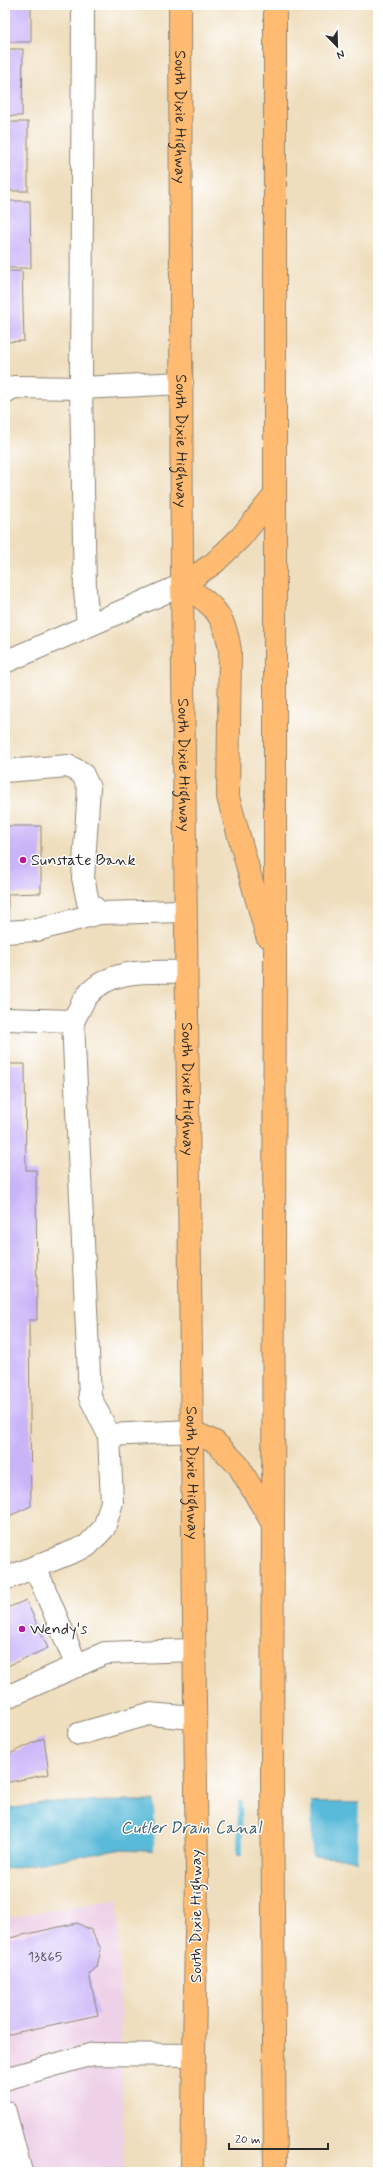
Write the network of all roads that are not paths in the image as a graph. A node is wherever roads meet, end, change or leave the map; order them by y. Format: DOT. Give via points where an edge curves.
graph roads {
  1 [pos="83,5"];
  2 [pos="180,5"];
  3 [pos="275,5"];
  4 [pos="182,383"];
  5 [pos="82,388"];
  6 [pos="5,392"];
  7 [pos="274,496"];
  8 [pos="182,585"];
  9 [pos="88,625"];
  10 [pos="5,662"];
  11 [pos="5,771"];
  12 [pos="185,911"];
  13 [pos="100,913"];
  14 [pos="5,932"];
  15 [pos="275,963"];
  16 [pos="186,972"];
  17 [pos="5,1019"];
  18 [pos="73,1021"];
  19 [pos="191,1431"];
  20 [pos="108,1435"];
  21 [pos="274,1525"];
  22 [pos="36,1567"];
  23 [pos="5,1579"];
  24 [pos="193,1650"];
  25 [pos="78,1666"];
  26 [pos="5,1698"];
  27 [pos="194,1718"];
  28 [pos="79,1734"];
  29 [pos="194,2056"];
  30 [pos="5,2079"];
  31 [pos="5,2112"];
  32 [pos="21,2172"];
  33 [pos="192,2172"];
  34 [pos="276,2172"];
  1 -- 5 [label="street"];
  2 -- 4 [label="highway, South Dixie Highway"];
  3 -- 7 [label="highway"];
  4 -- 5 [label="street"];
  4 -- 8 [label="highway, South Dixie Highway"];
  5 -- 6 [label="street" via="14,387"];
  5 -- 9 [label="street" via="85,590"];
  7 -- 8 [label="highway" via="241,537 214,563"];
  7 -- 15 [label="highway"];
  8 -- 9 [label="street"];
  8 -- 12 [label="highway, South Dixie Highway"];
  8 -- 15 [label="highway" via="208,601 220,614 227,631 230,651 228,797"];
  9 -- 10 [label="street"];
  11 -- 13 [label="street" via="68,766 82,773 88,788 83,878 88,902"];
  12 -- 13 [label="street"];
  12 -- 16 [label="highway, South Dixie Highway"];
  13 -- 14 [label="street" via="37,930"];
  15 -- 21 [label="highway"];
  16 -- 18 [label="street" via="134,972 103,983 87,996"];
  16 -- 19 [label="highway, South Dixie Highway"];
  17 -- 18 [label="street"];
  18 -- 20 [label="street" via="90,1397"];
  19 -- 20 [label="street"];
  19 -- 21 [label="highway" via="215,1442 238,1465"];
  19 -- 24 [label="highway, South Dixie Highway"];
  20 -- 22 [label="street" via="112,1502 104,1528 87,1546"];
  21 -- 34 [label="highway" via="272,1777"];
  22 -- 23 [label="street"];
  22 -- 25 [label="street"];
  24 -- 25 [label="street" via="105,1653"];
  24 -- 27 [label="highway, South Dixie Highway"];
  25 -- 26 [label="street"];
  27 -- 28 [label="street" via="149,1714"];
  27 -- 29 [label="highway, South Dixie Highway" via="197,1875"];
  29 -- 30 [label="street" via="93,2054"];
  29 -- 33 [label="highway, South Dixie Highway"];
  31 -- 32 [label="street"];
}
